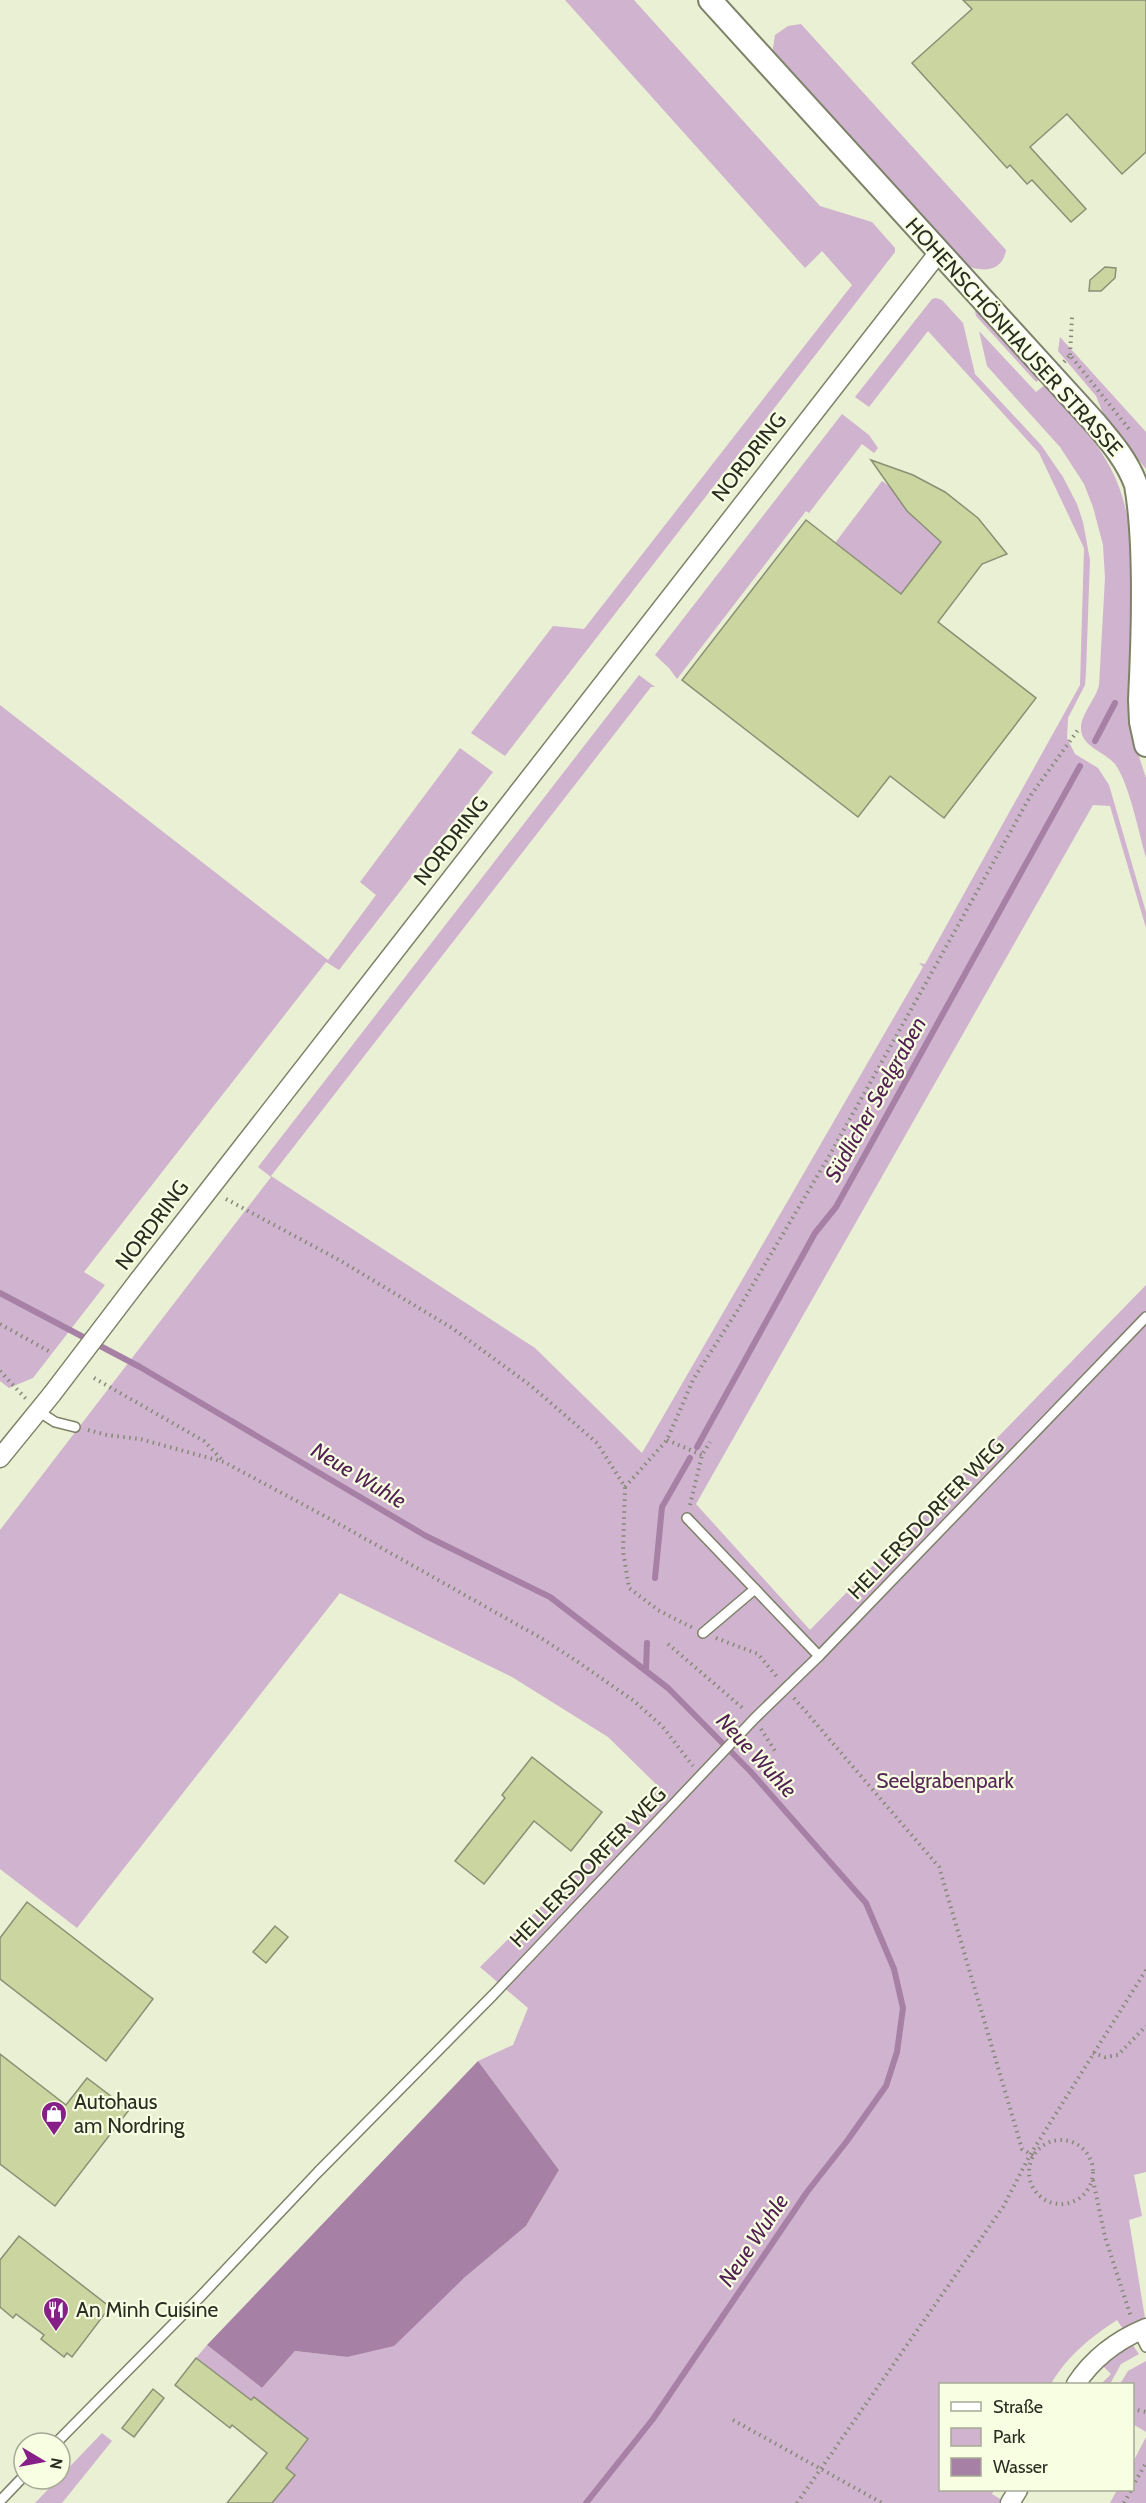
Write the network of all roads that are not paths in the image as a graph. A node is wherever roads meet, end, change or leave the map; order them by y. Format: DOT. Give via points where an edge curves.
graph roads {
  1 [pos="710,0"];
  2 [pos="939,252"];
  3 [pos="1146,745"];
  4 [pos="1146,1317"];
  5 [pos="38,1411"];
  6 [pos="75,1427"];
  7 [pos="0,1458"];
  8 [pos="687,1518"];
  9 [pos="755,1589"];
  10 [pos="703,1633"];
  11 [pos="819,1656"];
  12 [pos="1143,2335"];
  13 [pos="1078,2383"];
  14 [pos="68,2431"];
  15 [pos="12,2488"];
  16 [pos="0,2501"];
  1 -- 2 [label="street, HOHENSCHÖNHAUSER STRASSE"];
  2 -- 3 [label="street, HOHENSCHÖNHAUSER STRASSE" via="1112,443 1136,485 1146,550 1140,700"];
  2 -- 5 [label="street, NORDRING, bridge"];
  4 -- 11 [label="lane, HELLERSDORFER WEG"];
  5 -- 6 [label="lane" via="55,1422"];
  5 -- 7 [label="street, NORDRING"];
  8 -- 9 [label="lane"];
  9 -- 10 [label="lane"];
  9 -- 11 [label="lane"];
  11 -- 14 [label="lane, HELLERSDORFER WEG"];
  12 -- 13 [label="street" via="1114,2344"];
  15 -- 16 [label="lane"];
}
